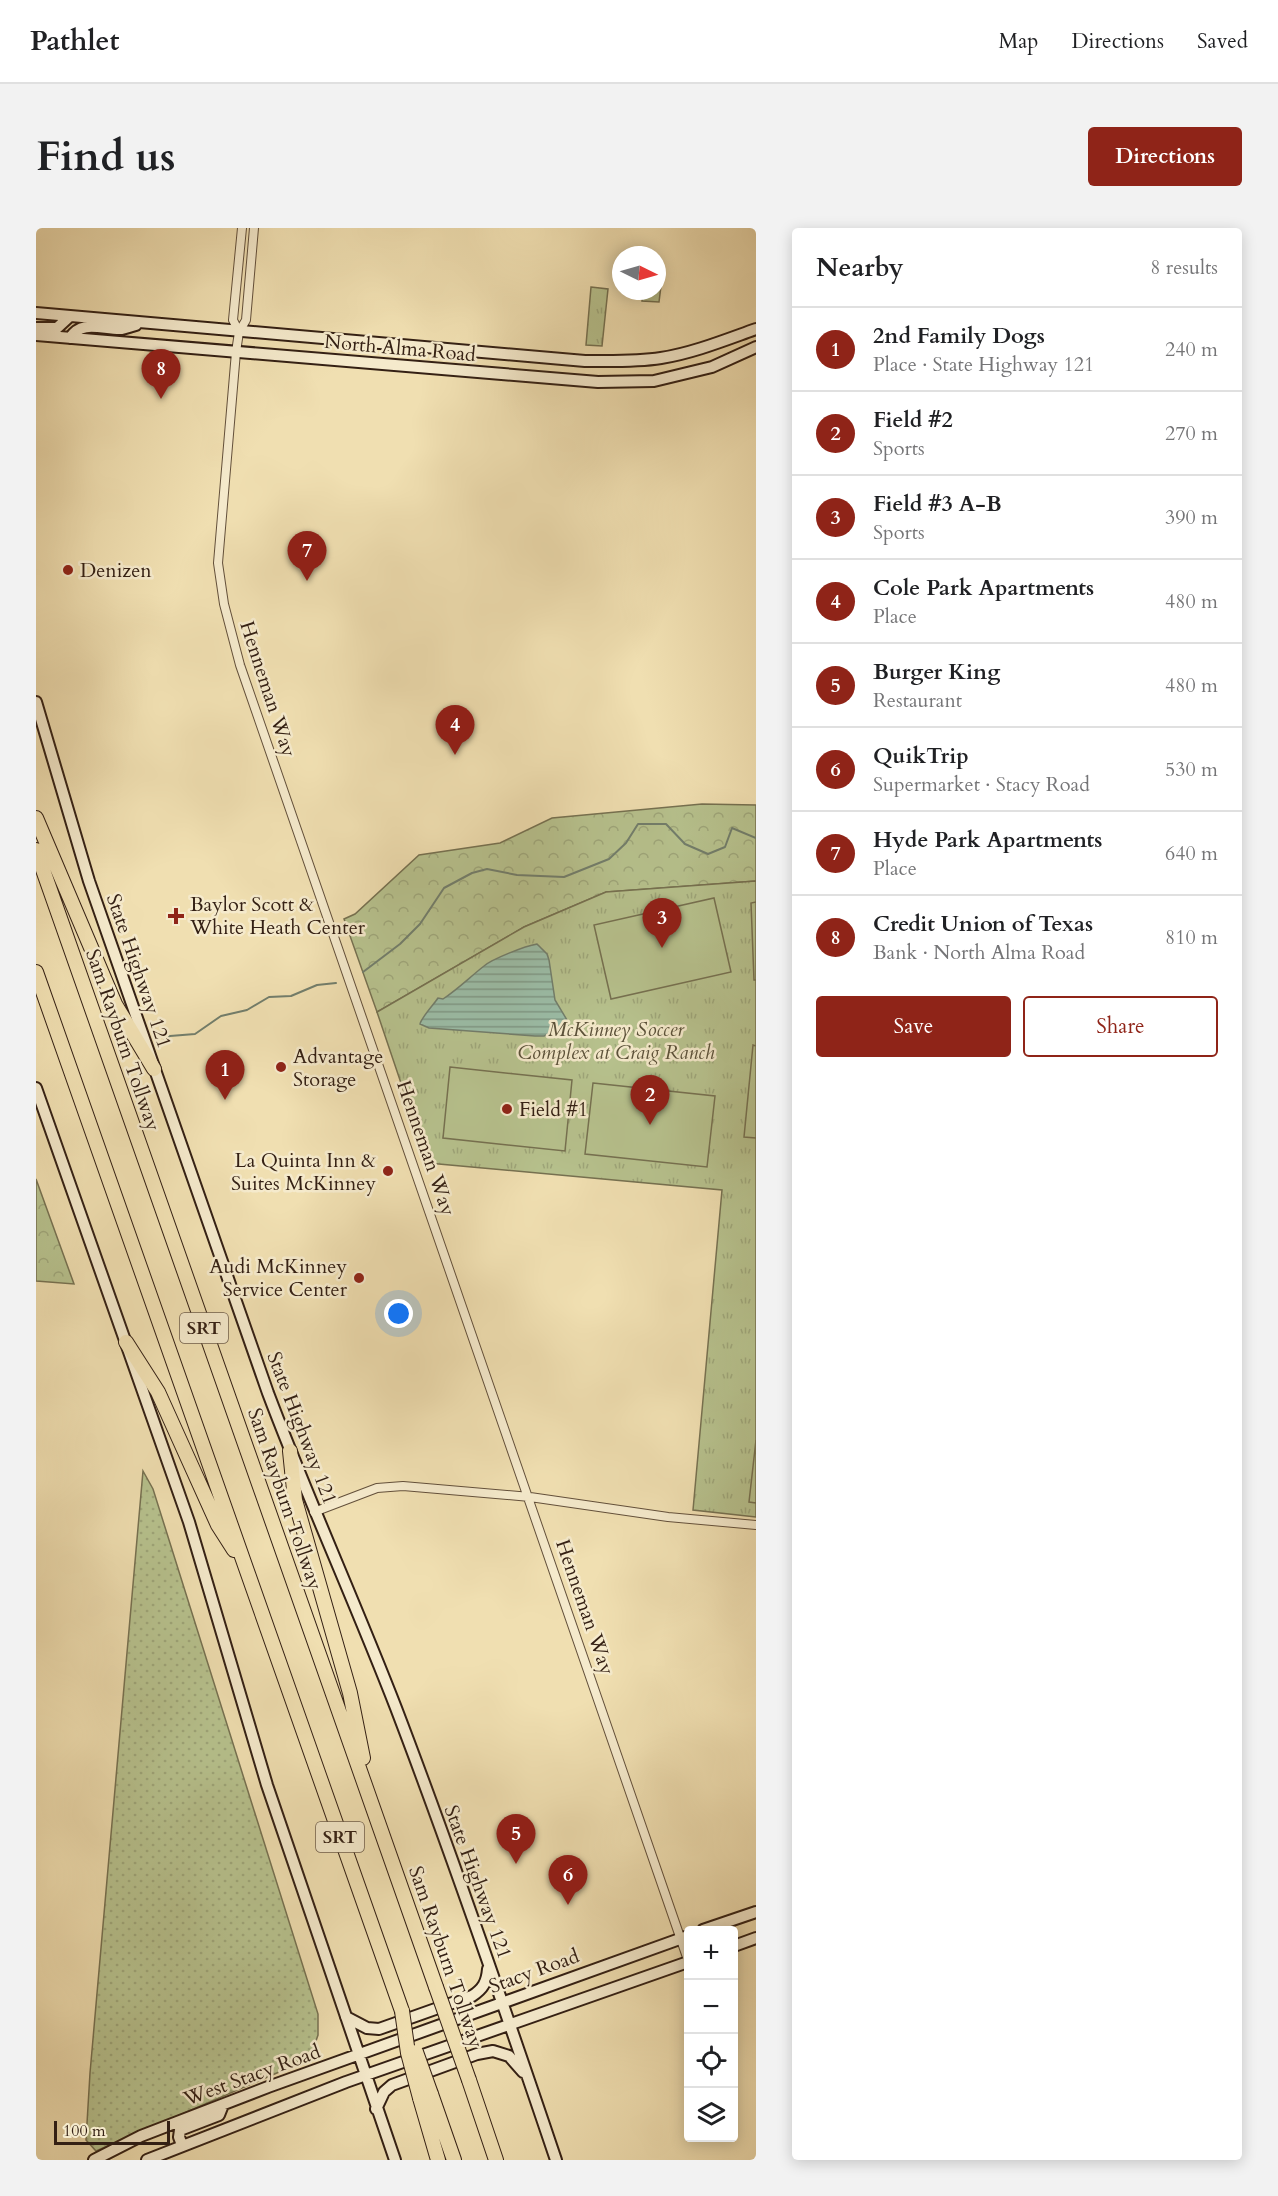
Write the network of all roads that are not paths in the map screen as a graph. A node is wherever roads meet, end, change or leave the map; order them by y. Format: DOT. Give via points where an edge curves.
graph roads {
  1 [pos="242,228"];
  2 [pos="254,228"];
  3 [pos="36,313"];
  4 [pos="70,316"];
  5 [pos="146,323"];
  6 [pos="36,328"];
  7 [pos="756,329"];
  8 [pos="239,332"];
  9 [pos="36,335"];
  10 [pos="70,338"];
  11 [pos="756,347"];
  12 [pos="445,349"];
  13 [pos="236,352"];
  14 [pos="619,361"];
  15 [pos="443,369"];
  16 [pos="617,383"];
  17 [pos="36,702"];
  18 [pos="36,819"];
  19 [pos="36,850"];
  20 [pos="36,972"];
  21 [pos="154,1069"];
  22 [pos="36,1088"];
  23 [pos="126,1342"];
  24 [pos="290,1451"];
  25 [pos="530,1497"];
  26 [pos="314,1512"];
  27 [pos="756,1525"];
  28 [pos="246,1568"];
  29 [pos="373,1807"];
  30 [pos="756,1912"];
  31 [pos="715,1926"];
  32 [pos="684,1937"];
  33 [pos="756,1938"];
  34 [pos="738,1945"];
  35 [pos="684,1962"];
  36 [pos="488,1963"];
  37 [pos="502,2002"];
  38 [pos="346,2016"];
  39 [pos="510,2026"];
  40 [pos="359,2055"];
  41 [pos="365,2075"];
  42 [pos="528,2077"];
  43 [pos="426,2096"];
  44 [pos="223,2105"];
  45 [pos="376,2109"];
  46 [pos="182,2145"];
  47 [pos="94,2160"];
  48 [pos="147,2160"];
  49 [pos="395,2160"];
  50 [pos="438,2160"];
  51 [pos="454,2160"];
  52 [pos="496,2160"];
  53 [pos="556,2160"];
  1 -- 8 [label="street, Henneman Way" via="233,320"];
  2 -- 8 [label="street, Henneman Way" via="246,320"];
  3 -- 4 [label="main road, North Alma Road"];
  4 -- 5 [label="main road, North Alma Road"];
  4 -- 6 [label="main road" via="57,328"];
  5 -- 8 [label="main road, North Alma Road"];
  5 -- 10 [label="main road" via="122,329 88,326 78,328"];
  7 -- 14 [label="main road, North Alma Road" via="699,349"];
  8 -- 12 [label="main road, North Alma Road"];
  8 -- 13 [label="street, Henneman Way"];
  9 -- 10 [label="main road, North Alma Road"];
  10 -- 13 [label="main road, North Alma Road"];
  11 -- 16 [label="main road, North Alma Road" via="712,367 654,381"];
  12 -- 14 [label="main road, North Alma Road"];
  12 -- 15 [label="main road"];
  13 -- 15 [label="main road, North Alma Road"];
  13 -- 25 [label="street, Henneman Way" via="218,563 224,604 240,665"];
  14 -- 16 [label="main road"];
  15 -- 16 [label="main road, North Alma Road"];
  17 -- 21 [label="main road, State Highway 121" via="89,881"];
  18 -- 21 [label="highway" via="115,1004"];
  19 -- 29 [label="highway, Sam Rayburn Tollway / SRT"];
  20 -- 28 [label="highway, SRT"];
  21 -- 24 [label="main road, State Highway 121"];
  22 -- 23 [label="main road"];
  23 -- 28 [label="highway" via="158,1392 218,1525"];
  23 -- 38 [label="main road" via="189,1521 267,1785"];
  24 -- 26 [label="main road, State Highway 121"];
  24 -- 29 [label="highway" via="295,1500 350,1693"];
  25 -- 26 [label="street" via="403,1486 376,1488"];
  25 -- 27 [label="street"];
  25 -- 32 [label="street, Henneman Way"];
  26 -- 36 [label="main road, State Highway 121" via="398,1714"];
  28 -- 43 [label="highway, SRT, bridge" via="400,2006"];
  29 -- 52 [label="highway, Sam Rayburn Tollway / SRT, bridge"];
  30 -- 31 [label="main road"];
  32 -- 37 [label="main road, Stacy Road"];
  33 -- 34 [label="main road"];
  35 -- 39 [label="main road"];
  36 -- 37 [label="main road, State Highway 121"];
  36 -- 38 [label="main road" via="487,1980 472,1996 379,2029 367,2028"];
  37 -- 39 [label="main road, State Highway 121"];
  37 -- 40 [label="main road, Stacy Road"];
  38 -- 40 [label="main road"];
  39 -- 41 [label="main road"];
  39 -- 42 [label="main road, State Highway 121"];
  40 -- 41 [label="main road"];
  40 -- 44 [label="main road, West Stacy Road"];
  41 -- 45 [label="main road"];
  41 -- 46 [label="main road, West Stacy Road"];
  42 -- 45 [label="main road" via="509,2056 493,2051 477,2054 393,2085 384,2092"];
  42 -- 53 [label="main road, State Highway 121"];
  43 -- 50 [label="highway"];
  43 -- 51 [label="highway, SRT"];
  44 -- 46 [label="main road" via="219,2115 180,2130"];
  44 -- 47 [label="main road, West Stacy Road" via="141,2136"];
  45 -- 49 [label="main road"];
  46 -- 48 [label="main road, West Stacy Road"];
}
